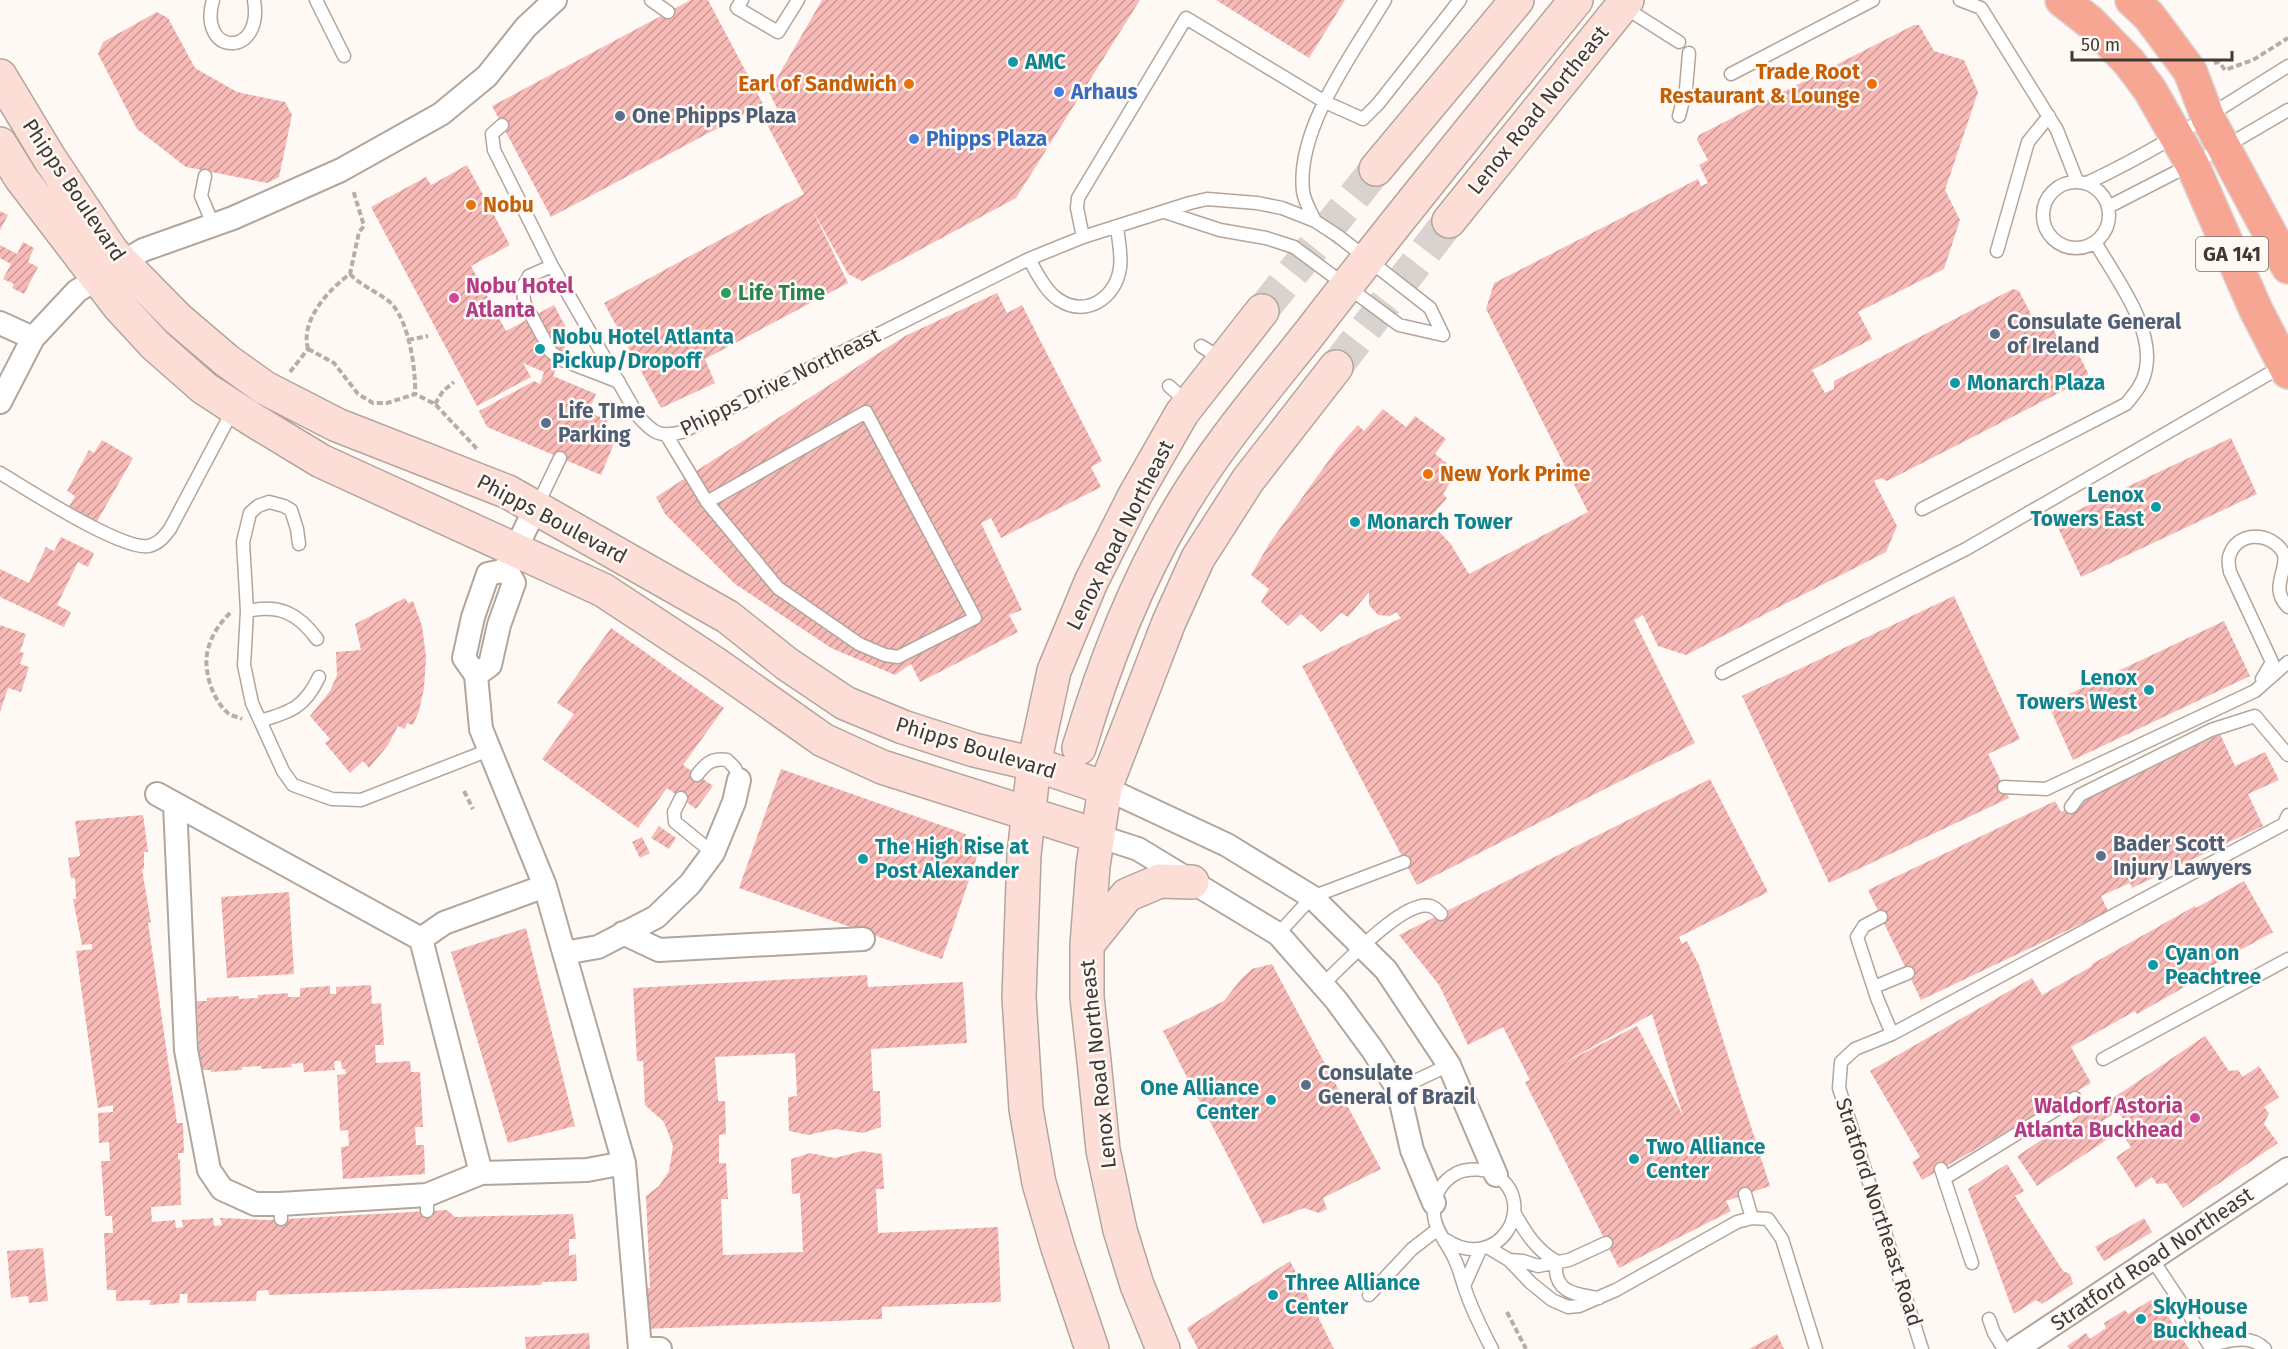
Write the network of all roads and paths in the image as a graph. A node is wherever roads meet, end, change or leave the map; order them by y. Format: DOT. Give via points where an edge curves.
graph roads {
  1 [pos="213,0"];
  2 [pos="254,0"];
  3 [pos="316,0"];
  4 [pos="555,0"];
  5 [pos="651,0"];
  6 [pos="742,0"];
  7 [pos="798,0"];
  8 [pos="1385,0"];
  9 [pos="1460,0"];
  10 [pos="1517,0"];
  11 [pos="1576,0"];
  12 [pos="1873,0"];
  13 [pos="1960,0"];
  14 [pos="2062,0"];
  15 [pos="2132,0"];
  16 [pos="1624,3"];
  17 [pos="668,12"];
  18 [pos="2288,38"];
  19 [pos="1679,42"];
  20 [pos="1689,54"];
  21 [pos="344,56"];
  22 [pos="2208,63"];
  23 [pos="2288,66"];
  24 [pos="1731,74"];
  25 [pos="0,76"];
  26 [pos="1325,102"];
  27 [pos="2288,110"];
  28 [pos="1679,116"];
  29 [pos="2049,116"];
  30 [pos="2208,118"];
  31 [pos="502,125"];
  32 [pos="0,144"];
  33 [pos="2223,148"];
  34 [pos="2184,150"];
  35 [pos="1376,169"];
  36 [pos="205,176"];
  37 [pos="2082,182"];
  38 [pos="352,190"];
  39 [pos="2108,207"];
  40 [pos="1166,212"];
  41 [pos="1315,221"];
  42 [pos="1449,221"];
  43 [pos="213,224"];
  44 [pos="1117,226"];
  45 [pos="1083,237"];
  46 [pos="2095,242"];
  47 [pos="1997,250"];
  48 [pos="1367,259"];
  49 [pos="1029,260"];
  50 [pos="552,266"];
  51 [pos="2288,267"];
  52 [pos="109,270"];
  53 [pos="350,274"];
  54 [pos="1346,286"];
  55 [pos="1262,311"];
  56 [pos="0,323"];
  57 [pos="428,336"];
  58 [pos="33,338"];
  59 [pos="408,340"];
  60 [pos="598,347"];
  61 [pos="308,349"];
  62 [pos="1336,367"];
  63 [pos="2286,368"];
  64 [pos="586,369"];
  65 [pos="289,374"];
  66 [pos="454,382"];
  67 [pos="619,382"];
  68 [pos="415,394"];
  69 [pos="0,402"];
  70 [pos="435,404"];
  71 [pos="234,408"];
  72 [pos="317,436"];
  73 [pos="667,436"];
  74 [pos="484,457"];
  75 [pos="560,458"];
  76 [pos="0,473"];
  77 [pos="707,502"];
  78 [pos="536,507"];
  79 [pos="1922,509"];
  80 [pos="298,544"];
  81 [pos="511,558"];
  82 [pos="2288,608"];
  83 [pos="247,612"];
  84 [pos="317,639"];
  85 [pos="2288,662"];
  86 [pos="1722,673"];
  87 [pos="319,677"];
  88 [pos="2255,691"];
  89 [pos="260,721"];
  90 [pos="1079,748"];
  91 [pos="489,750"];
  92 [pos="2288,755"];
  93 [pos="1034,764"];
  94 [pos="697,775"];
  95 [pos="739,780"];
  96 [pos="1105,788"];
  97 [pos="2004,788"];
  98 [pos="464,791"];
  99 [pos="681,798"];
  100 [pos="2071,807"];
  101 [pos="473,809"];
  102 [pos="1027,813"];
  103 [pos="2286,819"];
  104 [pos="1098,836"];
  105 [pos="713,853"];
  106 [pos="1404,862"];
  107 [pos="1192,882"];
  108 [pos="545,886"];
  109 [pos="1311,897"];
  110 [pos="1441,914"];
  111 [pos="1881,917"];
  112 [pos="623,933"];
  113 [pos="1278,934"];
  114 [pos="421,939"];
  115 [pos="863,939"];
  116 [pos="1087,945"];
  117 [pos="1362,947"];
  118 [pos="564,952"];
  119 [pos="2288,959"];
  120 [pos="1908,973"];
  121 [pos="1322,985"];
  122 [pos="1874,987"];
  123 [pos="1892,1034"];
  124 [pos="2103,1059"];
  125 [pos="1449,1065"];
  126 [pos="1398,1089"];
  127 [pos="2075,1098"];
  128 [pos="624,1164"];
  129 [pos="2288,1169"];
  130 [pos="481,1173"];
  131 [pos="1496,1175"];
  132 [pos="1745,1194"];
  133 [pos="1434,1203"];
  134 [pos="1514,1212"];
  135 [pos="1752,1218"];
  136 [pos="1438,1229"];
  137 [pos="1446,1240"];
  138 [pos="1606,1243"];
  139 [pos="1485,1249"];
  140 [pos="2152,1259"];
  141 [pos="1509,1260"];
  142 [pos="1556,1261"];
  143 [pos="1971,1263"];
  144 [pos="1464,1286"];
  145 [pos="1369,1295"];
  146 [pos="1600,1298"];
  147 [pos="1507,1312"];
  148 [pos="1989,1319"];
  149 [pos="2210,1347"];
  150 [pos="660,1349"];
  151 [pos="1092,1349"];
  152 [pos="1163,1349"];
  153 [pos="1492,1349"];
  154 [pos="1526,1349"];
  155 [pos="1816,1349"];
  156 [pos="1922,1349"];
  157 [pos="2004,1349"];
  158 [pos="2016,1349"];
  159 [pos="2265,1349"];
  1 -- 2 [label="lane" via="211,25 216,37 226,43 238,43 248,36 254,26"];
  3 -- 21 [label="lane"];
  4 -- 43 [label="street" via="526,27 487,76 441,114 341,170"];
  5 -- 17 [label="lane"];
  6 -- 7 [label="lane" via="737,8 778,32"];
  8 -- 26 [label="lane"];
  9 -- 26 [label="lane" via="1371,113 1363,119"];
  10 -- 35 [label="main road"];
  11 -- 48 [label="main road"];
  12 -- 24 [label="lane"];
  13 -- 29 [label="lane" via="1982,8"];
  14 -- 34 [label="highway, GA 141" via="2129,62"];
  15 -- 30 [label="highway, GA 141" via="2149,16 2190,71"];
  16 -- 19 [label="lane"];
  16 -- 42 [label="main road, Lenox Road Northeast"];
  18 -- 22 [label="path" via="2253,60 2225,70 2218,63"];
  20 -- 28 [label="lane"];
  23 -- 30 [label="lane"];
  25 -- 52 [label="main road, Phipps Boulevard" via="112,252"];
  26 -- 41 [label="lane" via="1311,132 1303,171 1303,194"];
  26 -- 45 [label="lane" via="1186,18 1078,198"];
  27 -- 33 [label="lane"];
  29 -- 37 [label="lane"];
  29 -- 47 [label="lane" via="2028,142"];
  30 -- 33 [label="highway, GA 141"];
  30 -- 34 [label="lane"];
  31 -- 50 [label="lane, Phipps Drive Northeast" via="492,134 494,150"];
  32 -- 52 [label="main road, Phipps Boulevard" via="21,178"];
  33 -- 34 [label="lane"];
  33 -- 51 [label="highway, GA 141"];
  34 -- 37 [label="lane"];
  34 -- 39 [label="lane"];
  34 -- 63 [label="highway, GA 141"];
  36 -- 43 [label="lane" via="201,195"];
  37 -- 39 [label="lane" via="2096,188"];
  37 -- 46 [label="lane" via="2057,187 2049,195 2042,214 2044,225 2048,234 2065,247 2075,249"];
  38 -- 53 [label="path" via="364,226 359,232"];
  39 -- 46 [label="lane" via="2108,226"];
  40 -- 41 [label="lane, Phipps Drive Northeast" via="1207,199 1231,200 1282,208"];
  40 -- 44 [label="lane, Phipps Drive Northeast"];
  40 -- 54 [label="lane" via="1220,231 1294,247"];
  41 -- 48 [label="lane, Phipps Drive Northeast"];
  43 -- 52 [label="street" via="154,245"];
  44 -- 45 [label="lane, Phipps Drive Northeast"];
  44 -- 49 [label="lane" via="1121,266 1117,283 1107,297 1091,305 1074,307 1058,300"];
  45 -- 49 [label="lane, Phipps Drive Northeast"];
  46 -- 79 [label="lane" via="2142,323 2147,353 2139,389 2126,404"];
  48 -- 54 [label="main road"];
  48 -- 54 [label="lane, Phipps Drive Northeast" via="1430,308 1443,335 1399,325"];
  49 -- 73 [label="lane, Phipps Drive Northeast"];
  50 -- 60 [label="lane, Phipps Drive Northeast"];
  50 -- 64 [label="lane" via="529,276 523,286 524,302 551,352"];
  52 -- 58 [label="street" via="77,291"];
  52 -- 71 [label="main road, Phipps Boulevard" via="119,306 155,345 204,388"];
  52 -- 72 [label="main road, Phipps Boulevard" via="265,388"];
  53 -- 59 [label="path" via="393,306"];
  53 -- 61 [label="path" via="339,282 306,327"];
  54 -- 90 [label="main road" via="1214,455 1177,513 1118,636"];
  55 -- 93 [label="main road, Lenox Road Northeast" via="1212,353 1179,395 1091,582 1054,671"];
  56 -- 58 [label="street"];
  57 -- 59 [label="path"];
  58 -- 69 [label="street"];
  59 -- 68 [label="path"];
  60 -- 64 [label="lane" via="598,366"];
  60 -- 67 [label="lane, Phipps Drive Northeast"];
  61 -- 65 [label="path"];
  61 -- 68 [label="path" via="334,363 358,394 373,403"];
  62 -- 96 [label="main road, Lenox Road Northeast" via="1248,480 1198,558"];
  63 -- 86 [label="lane" via="1966,549"];
  64 -- 67 [label="lane"];
  66 -- 70 [label="path"];
  67 -- 73 [label="lane, Phipps Drive Northeast" via="638,416 656,433"];
  68 -- 70 [label="path"];
  70 -- 74 [label="path"];
  71 -- 72 [label="main road, Phipps Boulevard"];
  71 -- 76 [label="lane" via="170,529 159,542 149,546 139,546 97,529"];
  72 -- 78 [label="main road, Phipps Boulevard" via="496,486"];
  72 -- 81 [label="main road, Phipps Boulevard"];
  73 -- 77 [label="lane"];
  75 -- 78 [label="lane"];
  77 -- 77 [label="lane" via="778,588 859,644 898,657 975,618 866,412"];
  78 -- 81 [label="street"];
  78 -- 93 [label="main road, Phipps Boulevard" via="728,617 845,703 903,728"];
  80 -- 83 [label="lane" via="291,510 269,502 250,513 243,542"];
  81 -- 91 [label="street" via="501,571 488,574 473,616 465,658 476,675 481,729"];
  81 -- 102 [label="main road, Phipps Boulevard" via="603,591 823,740 882,766"];
  82 -- 88 [label="lane" via="2279,586 2285,556 2277,544 2264,537 2249,537 2236,545 2229,558 2230,572 2272,662"];
  83 -- 84 [label="lane" via="273,609 291,614"];
  83 -- 89 [label="lane" via="244,665"];
  85 -- 88 [label="lane"];
  87 -- 89 [label="lane" via="311,694 298,707"];
  88 -- 97 [label="lane" via="2046,789"];
  89 -- 91 [label="lane" via="293,785 332,800 361,800"];
  90 -- 93 [label="main road"];
  90 -- 96 [label="main road"];
  91 -- 108 [label="street"];
  92 -- 100 [label="lane" via="2255,716 2211,730 2080,795"];
  93 -- 96 [label="main road, Phipps Boulevard"];
  93 -- 102 [label="main road, Lenox Road Northeast"];
  94 -- 95 [label="lane" via="705,764 727,760"];
  95 -- 105 [label="street"];
  96 -- 104 [label="main road, Lenox Road Northeast"];
  96 -- 109 [label="street" via="1227,845"];
  98 -- 101 [label="path"];
  99 -- 105 [label="lane" via="674,812 675,822"];
  102 -- 104 [label="main road, Phipps Boulevard"];
  102 -- 151 [label="main road, Lenox Road Northeast" via="1019,997 1026,1109 1042,1194"];
  103 -- 123 [label="lane, Stratford Northeast Road"];
  104 -- 107 [label="street" via="1138,849"];
  104 -- 116 [label="main road, Lenox Road Northeast"];
  105 -- 112 [label="street" via="690,884 656,916"];
  106 -- 109 [label="lane"];
  107 -- 113 [label="street"];
  107 -- 116 [label="main road" via="1160,881 1127,895"];
  108 -- 114 [label="street" via="444,923"];
  108 -- 118 [label="street"];
  109 -- 113 [label="lane"];
  109 -- 117 [label="street"];
  110 -- 117 [label="lane" via="1428,905 1413,908"];
  111 -- 122 [label="lane" via="1864,926 1857,937"];
  112 -- 115 [label="street" via="659,950"];
  112 -- 118 [label="street" via="598,948"];
  113 -- 121 [label="street"];
  114 -- 130 [label="street"];
  114 -- 130 [label="street" via="166,799 186,1050 209,1170 222,1189 281,1212 427,1203"];
  116 -- 152 [label="main road, Lenox Road Northeast" via="1088,997 1103,1150 1120,1230"];
  117 -- 121 [label="lane"];
  117 -- 125 [label="street" via="1386,970"];
  118 -- 128 [label="street"];
  119 -- 124 [label="lane"];
  120 -- 122 [label="lane"];
  121 -- 126 [label="street"];
  122 -- 123 [label="lane"];
  123 -- 156 [label="lane, Stratford Northeast Road" via="1855,1049 1841,1062 1839,1088"];
  125 -- 126 [label="lane"];
  125 -- 131 [label="street"];
  126 -- 133 [label="street" via="1412,1150"];
  127 -- 143 [label="lane" via="1943,1174"];
  128 -- 130 [label="street" via="587,1170"];
  128 -- 150 [label="street" via="640,1349"];
  129 -- 140 [label="street, Stratford Road Northeast"];
  131 -- 133 [label="lane" via="1470,1170 1458,1173 1446,1180"];
  131 -- 134 [label="lane" via="1512,1198"];
  132 -- 135 [label="lane"];
  133 -- 136 [label="lane"];
  134 -- 139 [label="lane" via="1501,1239"];
  134 -- 142 [label="lane" via="1542,1254"];
  135 -- 146 [label="lane" via="1737,1222"];
  135 -- 155 [label="lane" via="1768,1220 1782,1239"];
  136 -- 137 [label="lane"];
  136 -- 145 [label="lane" via="1412,1249"];
  137 -- 139 [label="lane" via="1456,1247"];
  137 -- 144 [label="lane"];
  138 -- 142 [label="lane" via="1569,1260"];
  139 -- 141 [label="lane"];
  139 -- 144 [label="lane"];
  140 -- 149 [label="lane"];
  140 -- 158 [label="street, Stratford Road Northeast"];
  141 -- 142 [label="lane" via="1538,1266"];
  141 -- 146 [label="lane" via="1559,1304 1579,1306"];
  142 -- 146 [label="lane" via="1555,1275 1563,1287"];
  144 -- 153 [label="lane"];
  147 -- 154 [label="path"];
  148 -- 157 [label="lane"];
  149 -- 159 [label="lane" via="2240,1338 2258,1342"];
}
